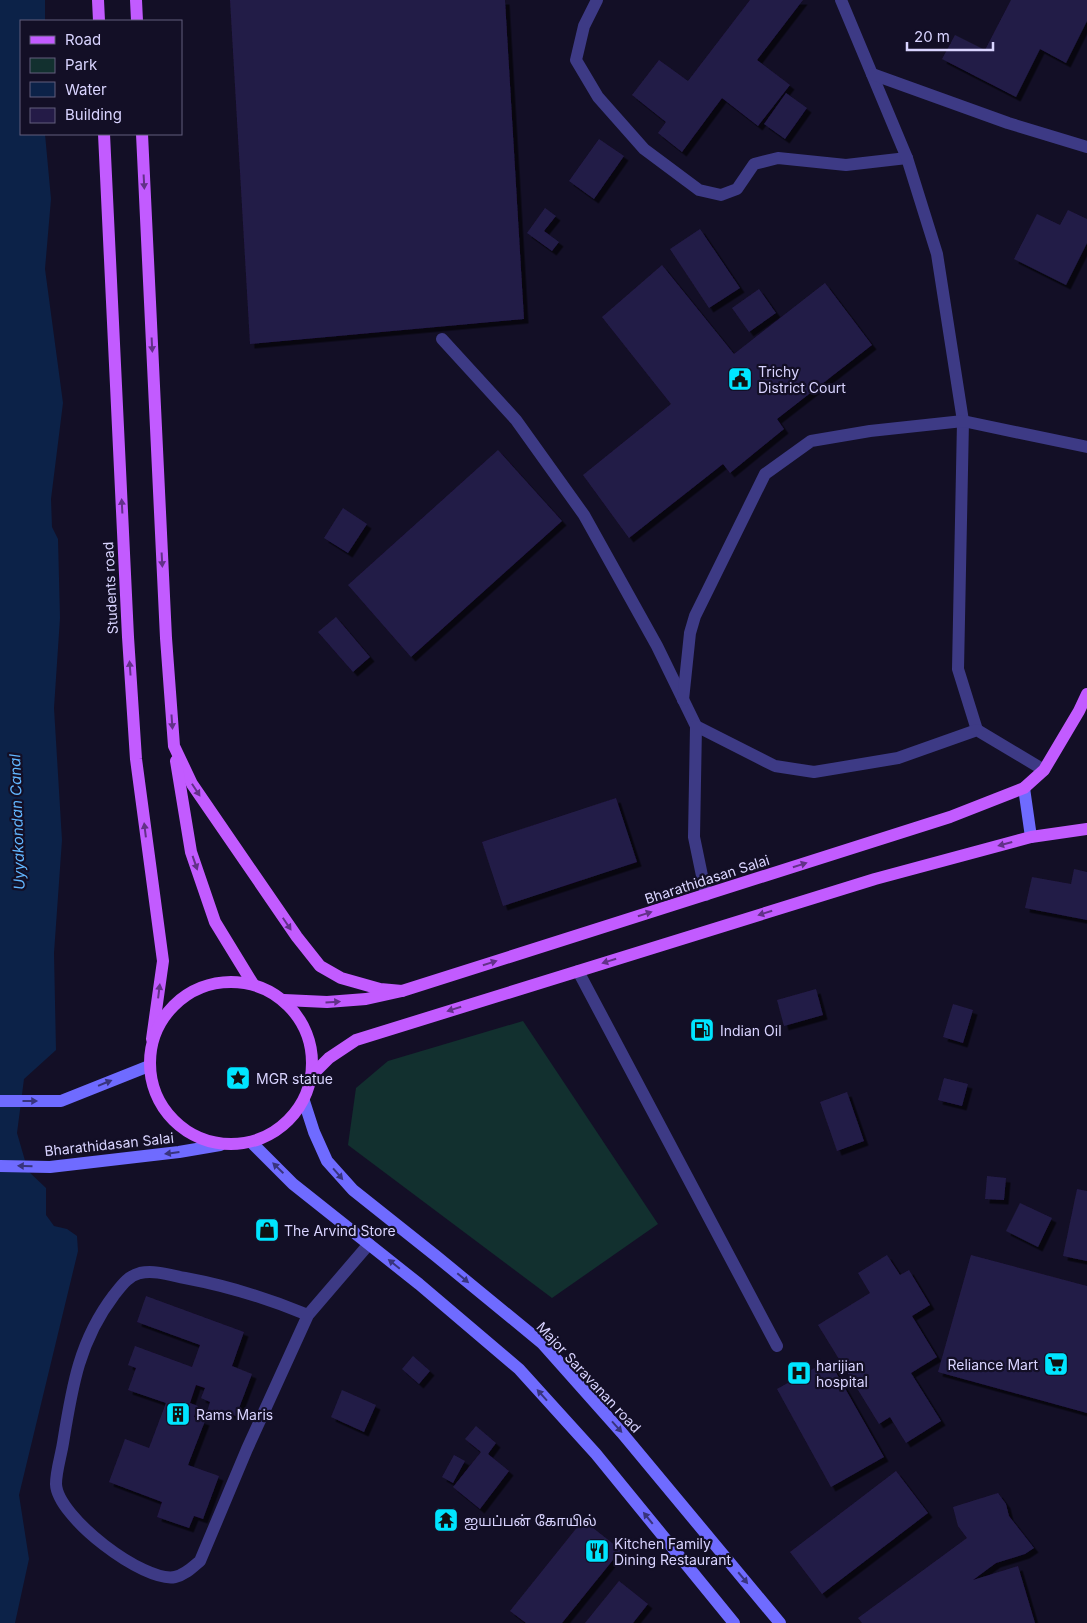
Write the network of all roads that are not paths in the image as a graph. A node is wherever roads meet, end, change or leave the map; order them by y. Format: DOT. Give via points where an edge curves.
graph roads {
  1 [pos="98,0"];
  2 [pos="136,0"];
  3 [pos="597,0"];
  4 [pos="841,0"];
  5 [pos="99,20"];
  6 [pos="137,20"];
  7 [pos="872,74"];
  8 [pos="104,135"];
  9 [pos="142,135"];
  10 [pos="1087,146"];
  11 [pos="907,158"];
  12 [pos="442,339"];
  13 [pos="964,421"];
  14 [pos="1087,447"];
  15 [pos="1087,694"];
  16 [pos="683,700"];
  17 [pos="696,726"];
  18 [pos="977,730"];
  19 [pos="174,746"];
  20 [pos="1044,770"];
  21 [pos="1024,788"];
  22 [pos="1087,829"];
  23 [pos="1031,836"];
  24 [pos="706,895"];
  25 [pos="578,971"];
  26 [pos="253,984"];
  27 [pos="402,991"];
  28 [pos="284,1000"];
  29 [pos="152,1039"];
  30 [pos="149,1066"];
  31 [pos="312,1074"];
  32 [pos="0,1101"];
  33 [pos="304,1101"];
  34 [pos="251,1142"];
  35 [pos="220,1145"];
  36 [pos="0,1166"];
  37 [pos="369,1244"];
  38 [pos="308,1315"];
  39 [pos="777,1346"];
  40 [pos="734,1623"];
  41 [pos="780,1623"];
  1 -- 5 [label="main road"];
  2 -- 6 [label="main road"];
  3 -- 11 [label="street" via="584,26 576,60 598,97 644,149 699,190 721,195 737,189 754,164 778,158 846,165"];
  4 -- 7 [label="street"];
  7 -- 10 [label="street" via="1008,123"];
  7 -- 11 [label="street"];
  29 -- 8 [label="main road, Students road, one-way" via="163,961 136,760"];
  9 -- 19 [label="main road, one-way"];
  11 -- 13 [label="street" via="937,254"];
  12 -- 16 [label="street" via="516,420 584,515 658,646"];
  13 -- 14 [label="street"];
  13 -- 16 [label="street" via="811,441 765,474 695,616 690,633"];
  13 -- 18 [label="street" via="958,669"];
  15 -- 20 [label="main road, Bharathidasan Salai"];
  16 -- 17 [label="street"];
  17 -- 18 [label="street" via="774,766 814,772 898,758"];
  17 -- 24 [label="street" via="694,837"];
  18 -- 20 [label="street"];
  19 -- 26 [label="main road, one-way" via="191,852 215,922"];
  19 -- 27 [label="main road, one-way" via="192,784 320,966 341,978"];
  20 -- 21 [label="main road, Bharathidasan Salai"];
  21 -- 23 [label="main road"];
  24 -- 21 [label="main road, Bharathidasan Salai, one-way" via="950,817"];
  22 -- 23 [label="main road"];
  23 -- 25 [label="main road, one-way" via="876,879"];
  27 -- 24 [label="main road, Bharathidasan Salai, one-way"];
  25 -- 31 [label="main road, one-way" via="356,1040"];
  25 -- 39 [label="street"];
  26 -- 28 [label="main road"];
  26 -- 29 [label="main road" via="235,981 208,984 184,996 165,1015"];
  28 -- 27 [label="main road, Bharathidasan Salai, one-way" via="366,1000"];
  28 -- 31 [label="main road" via="302,1021 312,1047"];
  29 -- 30 [label="main road"];
  32 -- 30 [label="main road, one-way" via="61,1101"];
  30 -- 35 [label="main road" via="152,1088 163,1109 178,1126 197,1138"];
  31 -- 33 [label="main road"];
  33 -- 34 [label="main road" via="290,1120 272,1134"];
  33 -- 41 [label="main road, Major Saravanan road, one-way" via="327,1161 353,1190 542,1343 622,1433"];
  34 -- 35 [label="main road"];
  37 -- 34 [label="main road, one-way" via="294,1184"];
  35 -- 36 [label="main road, Bharathidasan Salai, one-way" via="50,1167"];
  37 -- 38 [label="street"];
  40 -- 37 [label="main road, one-way" via="596,1454 519,1369"];
  38 -- 38 [label="street" via="268,1298 156,1272 138,1274 126,1280 92,1327 80,1360 56,1485 64,1506 83,1528 110,1550 149,1572 175,1577 188,1572 200,1560"];
}
